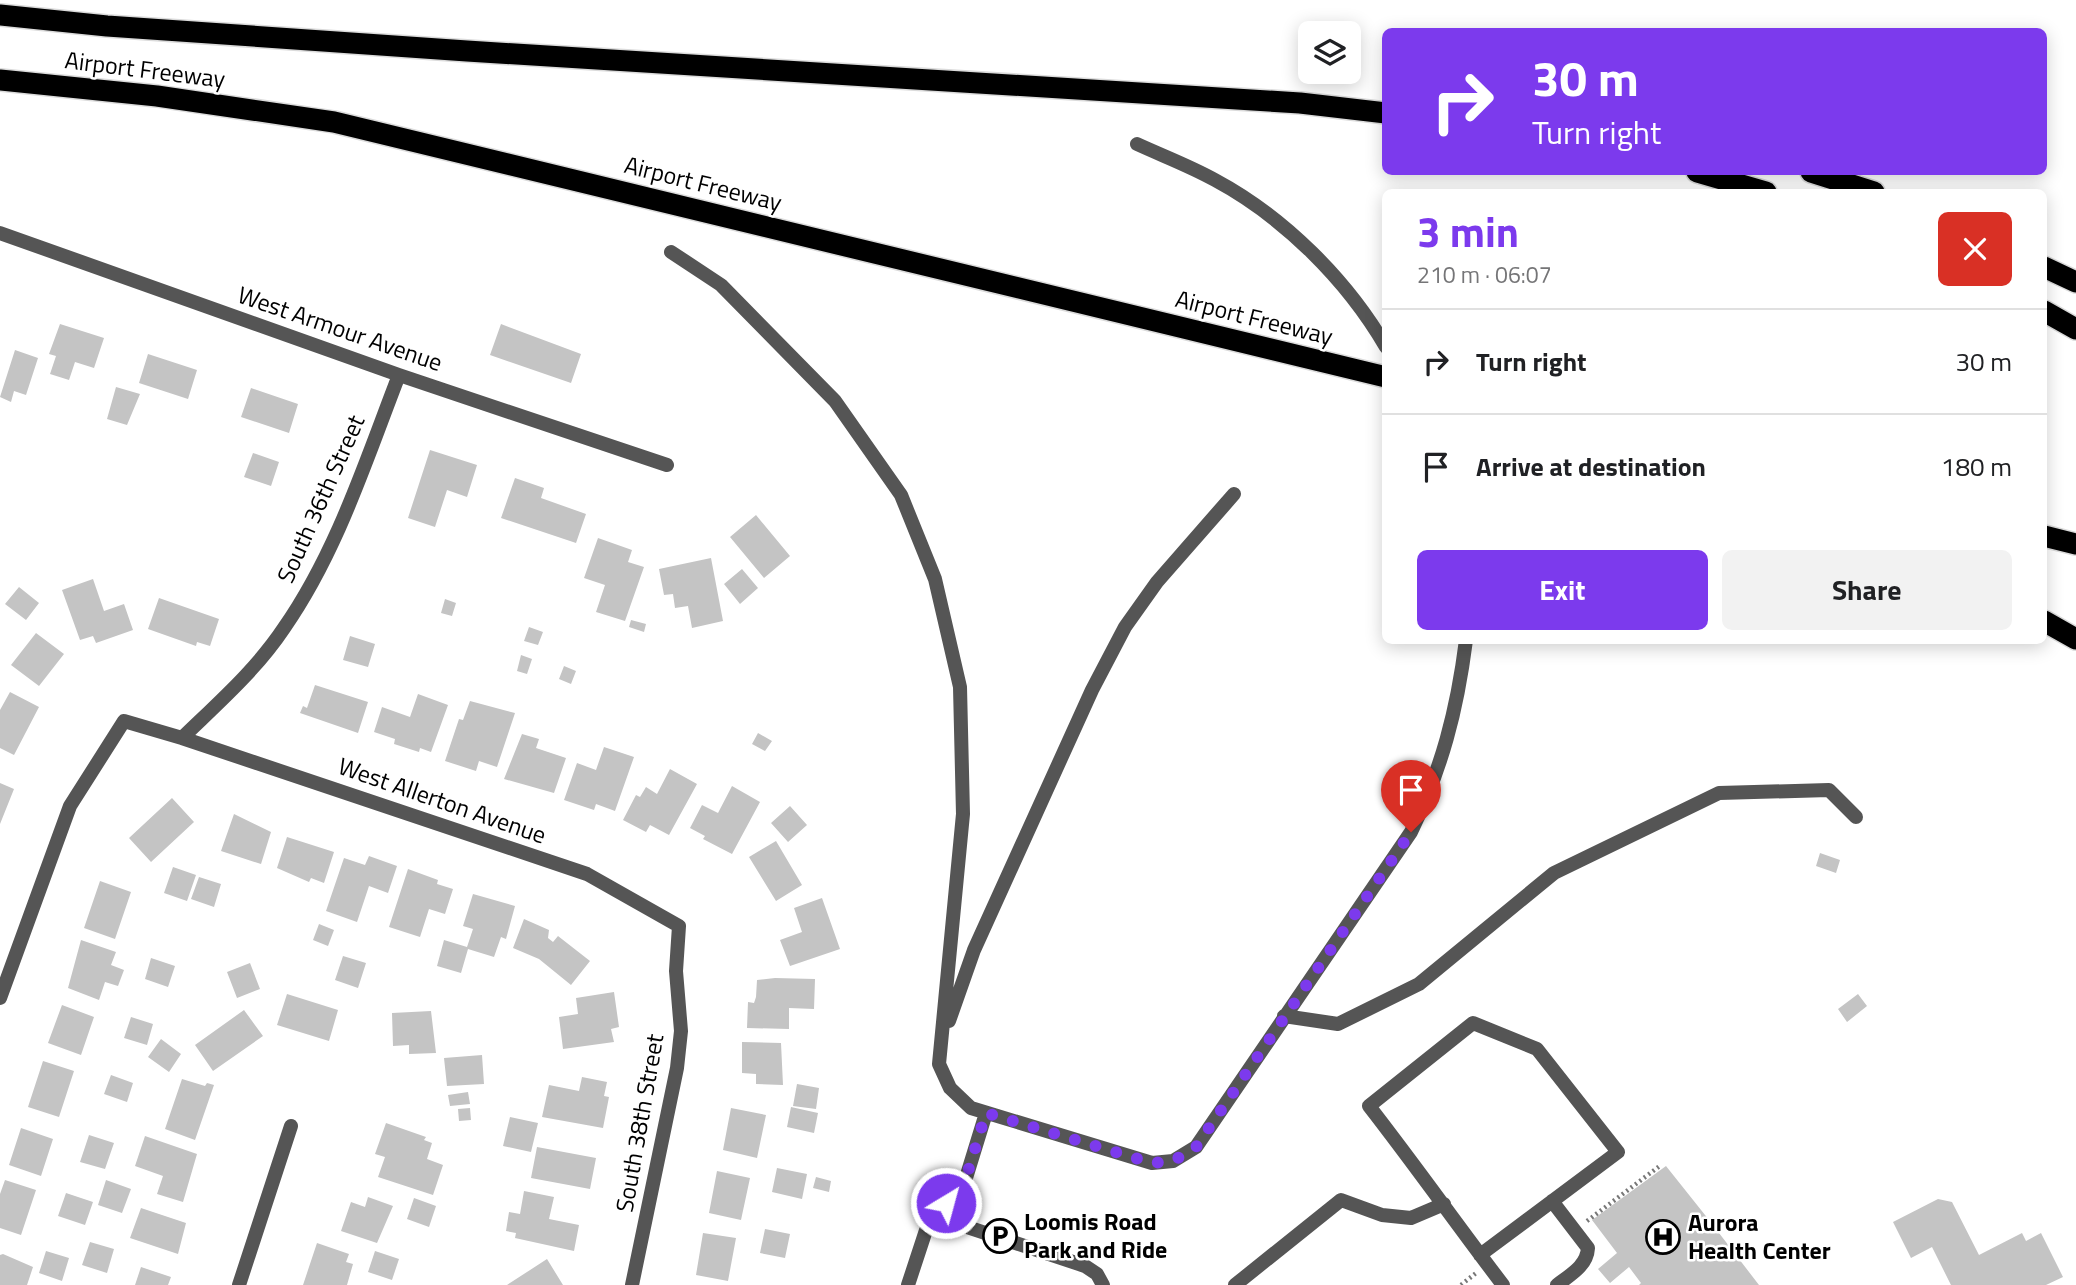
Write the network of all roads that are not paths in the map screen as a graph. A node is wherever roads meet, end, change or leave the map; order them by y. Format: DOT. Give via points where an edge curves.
graph roads {
  1 [pos="0,15"];
  2 [pos="0,80"];
  3 [pos="1382,113"];
  4 [pos="1137,144"];
  5 [pos="1707,175"];
  6 [pos="1820,175"];
  7 [pos="1756,189"];
  8 [pos="1865,189"];
  9 [pos="0,233"];
  10 [pos="671,252"];
  11 [pos="2047,268"];
  12 [pos="2076,282"];
  13 [pos="2047,313"];
  14 [pos="2076,329"];
  15 [pos="1382,340"];
  16 [pos="399,375"];
  17 [pos="1382,376"];
  18 [pos="667,465"];
  19 [pos="1234,494"];
  20 [pos="2047,537"];
  21 [pos="2076,544"];
  22 [pos="2047,623"];
  23 [pos="2076,639"];
  24 [pos="1466,644"];
  25 [pos="182,738"];
  26 [pos="1856,817"];
  27 [pos="679,926"];
  28 [pos="0,998"];
  29 [pos="1284,1016"];
  30 [pos="939,1063"];
  31 [pos="986,1113"];
  32 [pos="291,1126"];
  33 [pos="1552,1201"];
  34 [pos="1444,1204"];
  35 [pos="930,1215"];
  36 [pos="1480,1255"];
  37 [pos="239,1285"];
  38 [pos="632,1285"];
  39 [pos="908,1285"];
  40 [pos="1103,1285"];
  41 [pos="1235,1285"];
  42 [pos="1503,1285"];
  43 [pos="1557,1285"];
  1 -- 3 [label="highway, Airport Freeway" via="107,26 1300,103"];
  2 -- 17 [label="highway, Airport Freeway" via="157,96 334,122"];
  4 -- 15 [label="street" via="1214,180 1282,225 1329,272"];
  5 -- 7 [label="highway"];
  6 -- 8 [label="highway"];
  9 -- 16 [label="street, West Armour Avenue"];
  10 -- 30 [label="street" via="730,294 835,401 901,495 935,579 960,687 963,814"];
  11 -- 12 [label="highway"];
  13 -- 14 [label="highway"];
  16 -- 18 [label="street, West Armour Avenue"];
  16 -- 25 [label="street, South 36th Street" via="344,515 304,596 249,673"];
  19 -- 30 [label="street" via="1157,582 1125,627 1092,690 974,950"];
  20 -- 21 [label="highway"];
  22 -- 23 [label="highway"];
  24 -- 29 [label="street" via="1461,686 1436,779 1411,832"];
  25 -- 27 [label="street, West Allerton Avenue" via="587,874"];
  25 -- 28 [label="street" via="124,721 70,806"];
  26 -- 29 [label="street" via="1829,790 1720,793 1554,873 1408,990 1338,1024"];
  27 -- 38 [label="street, South 38th Street" via="677,1068"];
  29 -- 31 [label="street" via="1196,1147 1173,1161 1152,1163"];
  30 -- 31 [label="street" via="950,1088 971,1108"];
  31 -- 35 [label="street" via="962,1191"];
  32 -- 37 [label="street"];
  33 -- 34 [label="street" via="1618,1152 1537,1049 1473,1023 1369,1107"];
  33 -- 36 [label="street"];
  33 -- 43 [label="street" via="1588,1248 1580,1267"];
  34 -- 36 [label="street"];
  34 -- 41 [label="street" via="1410,1218 1341,1200"];
  35 -- 39 [label="street"];
  35 -- 40 [label="street" via="1085,1266"];
  36 -- 42 [label="street"];
}
